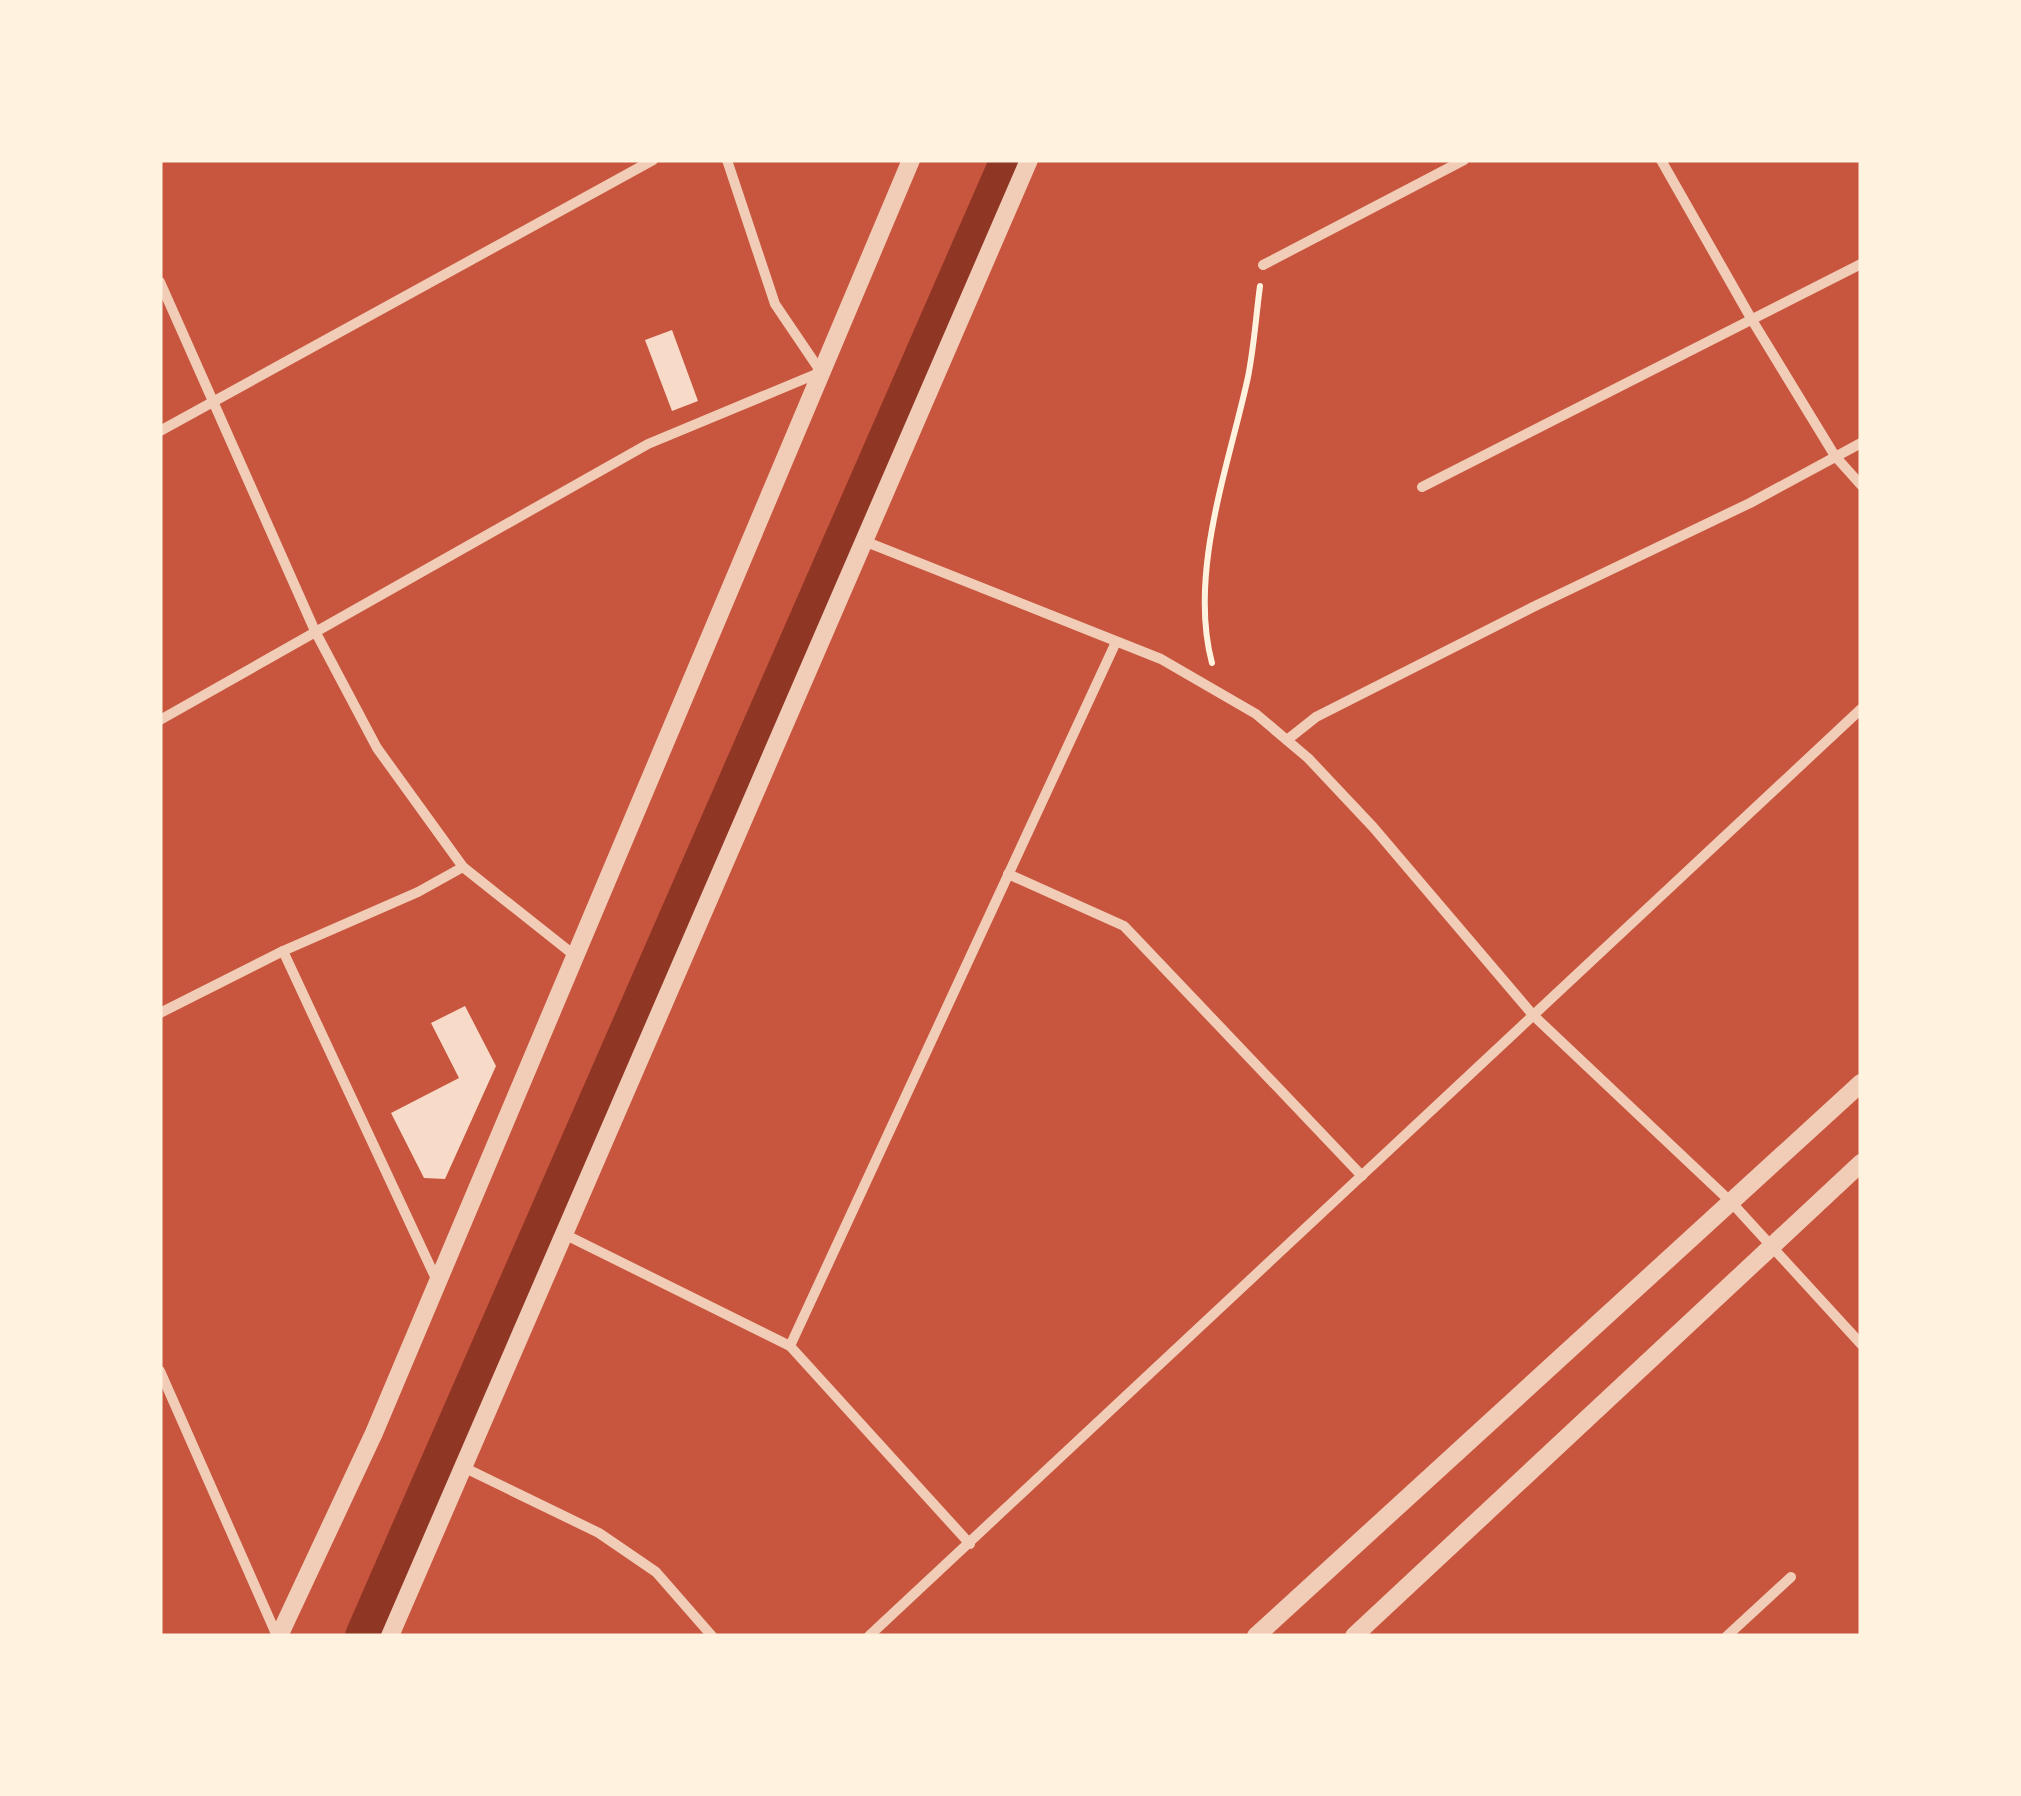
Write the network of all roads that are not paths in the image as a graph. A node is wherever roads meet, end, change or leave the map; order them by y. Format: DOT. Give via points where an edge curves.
graph roads {
  1 [pos="653,160"];
  2 [pos="727,160"];
  3 [pos="911,160"];
  4 [pos="1029,160"];
  5 [pos="1464,160"];
  6 [pos="1661,160"];
  7 [pos="1861,264"];
  8 [pos="1263,265"];
  9 [pos="160,282"];
  10 [pos="1752,320"];
  11 [pos="821,372"];
  12 [pos="213,402"];
  13 [pos="160,431"];
  14 [pos="1861,443"];
  15 [pos="1835,456"];
  16 [pos="1861,485"];
  17 [pos="1422,487"];
  18 [pos="864,541"];
  19 [pos="315,631"];
  20 [pos="1116,642"];
  21 [pos="1861,710"];
  22 [pos="160,720"];
  23 [pos="1287,740"];
  24 [pos="462,868"];
  25 [pos="1008,874"];
  26 [pos="283,951"];
  27 [pos="574,954"];
  28 [pos="160,1013"];
  29 [pos="1532,1015"];
  30 [pos="1861,1084"];
  31 [pos="1861,1162"];
  32 [pos="1362,1176"];
  33 [pos="1738,1209"];
  34 [pos="564,1234"];
  35 [pos="1766,1240"];
  36 [pos="438,1284"];
  37 [pos="1861,1344"];
  38 [pos="790,1346"];
  39 [pos="160,1371"];
  40 [pos="463,1467"];
  41 [pos="970,1544"];
  42 [pos="1791,1577"];
  43 [pos="278,1636"];
  44 [pos="390,1636"];
  45 [pos="712,1636"];
  46 [pos="870,1636"];
  47 [pos="1256,1636"];
  48 [pos="1354,1636"];
  49 [pos="1727,1636"];
  1 -- 12 [label="street"];
  2 -- 11 [label="street" via="775,304"];
  3 -- 11 [label="street"];
  4 -- 18 [label="street"];
  5 -- 8 [label="street"];
  6 -- 10 [label="street"];
  7 -- 10 [label="street"];
  9 -- 12 [label="street"];
  10 -- 15 [label="street"];
  10 -- 17 [label="street"];
  11 -- 19 [label="street" via="648,444"];
  11 -- 27 [label="street"];
  12 -- 13 [label="street"];
  12 -- 19 [label="street"];
  14 -- 15 [label="street"];
  15 -- 16 [label="street"];
  15 -- 23 [label="street" via="1316,718"];
  18 -- 20 [label="street"];
  18 -- 34 [label="street"];
  19 -- 22 [label="street"];
  19 -- 24 [label="street" via="378,748"];
  20 -- 23 [label="street" via="1222,692"];
  20 -- 25 [label="street"];
  21 -- 29 [label="street"];
  23 -- 29 [label="street" via="1373,826"];
  24 -- 26 [label="street"];
  24 -- 27 [label="street"];
  25 -- 32 [label="street" via="1124,926"];
  25 -- 38 [label="street"];
  26 -- 28 [label="street"];
  26 -- 36 [label="street"];
  27 -- 36 [label="street"];
  29 -- 32 [label="street"];
  29 -- 33 [label="street"];
  30 -- 33 [label="street"];
  31 -- 35 [label="street"];
  32 -- 41 [label="street"];
  33 -- 35 [label="street"];
  33 -- 47 [label="street"];
  34 -- 38 [label="street"];
  34 -- 40 [label="street"];
  35 -- 37 [label="street"];
  35 -- 48 [label="street"];
  36 -- 43 [label="street"];
  38 -- 41 [label="street"];
  39 -- 43 [label="street"];
  40 -- 44 [label="street"];
  40 -- 45 [label="street" via="599,1533 656,1572"];
  41 -- 46 [label="street"];
  42 -- 49 [label="street"];
}
